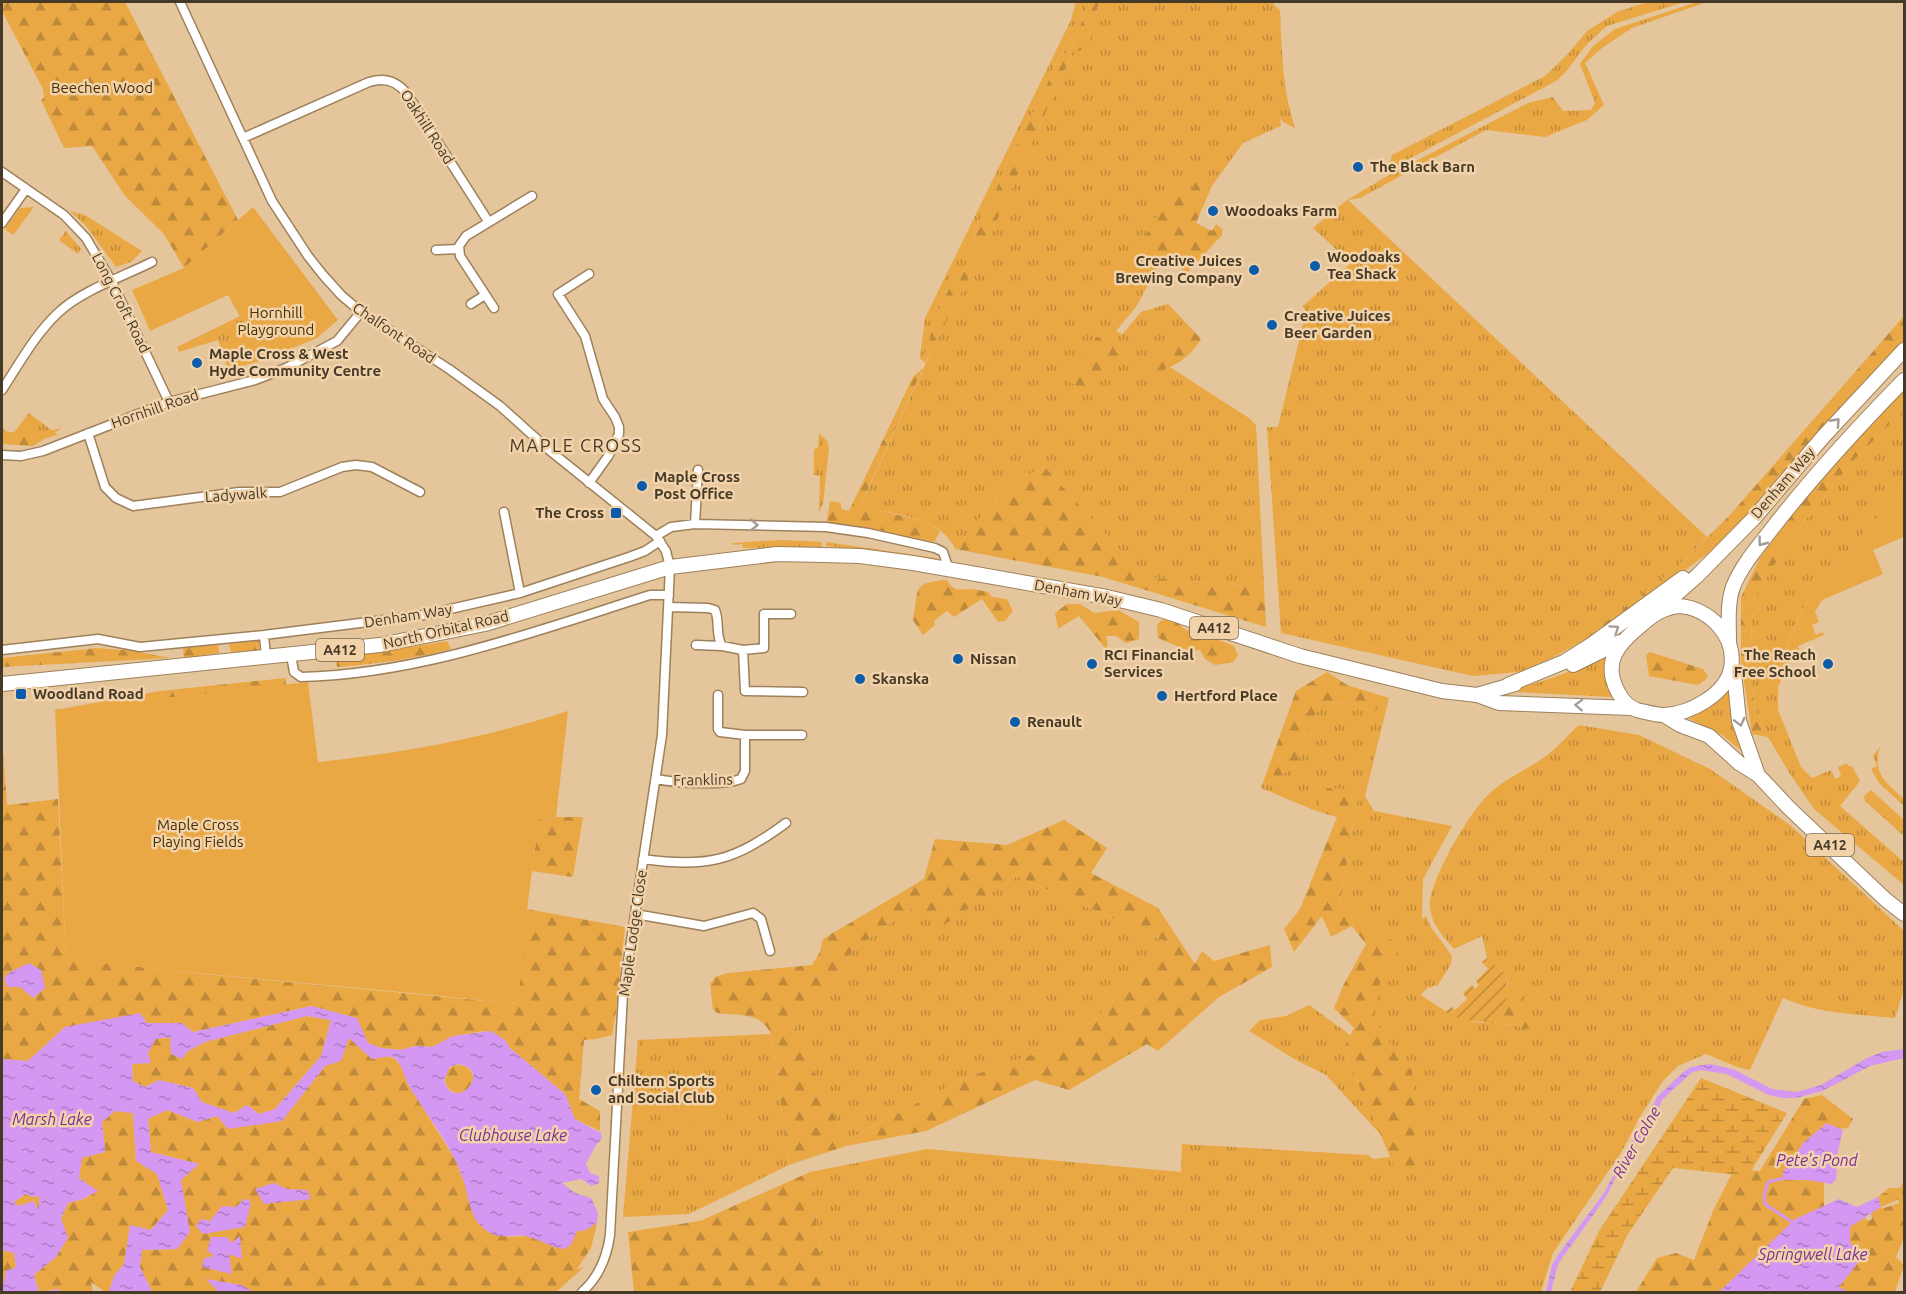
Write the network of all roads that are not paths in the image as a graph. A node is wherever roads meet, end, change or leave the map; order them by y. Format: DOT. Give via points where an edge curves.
graph roads {
  1 [pos="180,2"];
  2 [pos="243,138"];
  3 [pos="2,172"];
  4 [pos="26,189"];
  5 [pos="532,196"];
  6 [pos="488,222"];
  7 [pos="2,223"];
  8 [pos="458,249"];
  9 [pos="436,250"];
  10 [pos="152,262"];
  11 [pos="589,274"];
  12 [pos="112,282"];
  13 [pos="485,295"];
  14 [pos="471,304"];
  15 [pos="494,308"];
  16 [pos="362,312"];
  17 [pos="1905,350"];
  18 [pos="1905,380"];
  19 [pos="2,390"];
  20 [pos="169,402"];
  21 [pos="88,433"];
  22 [pos="2,455"];
  23 [pos="698,470"];
  24 [pos="589,483"];
  25 [pos="420,492"];
  26 [pos="504,512"];
  27 [pos="695,524"];
  28 [pos="658,538"];
  29 [pos="1717,554"];
  30 [pos="670,567"];
  31 [pos="949,570"];
  32 [pos="520,593"];
  33 [pos="669,595"];
  34 [pos="669,607"];
  35 [pos="1658,611"];
  36 [pos="791,614"];
  37 [pos="264,636"];
  38 [pos="1623,640"];
  39 [pos="696,645"];
  40 [pos="722,646"];
  41 [pos="1729,646"];
  42 [pos="2,650"];
  43 [pos="743,650"];
  44 [pos="291,655"];
  45 [pos="266,657"];
  46 [pos="1731,668"];
  47 [pos="2,684"];
  48 [pos="1508,686"];
  49 [pos="803,692"];
  50 [pos="718,695"];
  51 [pos="1477,695"];
  52 [pos="1631,708"];
  53 [pos="1664,715"];
  54 [pos="745,735"];
  55 [pos="802,735"];
  56 [pos="1758,775"];
  57 [pos="656,779"];
  58 [pos="786,823"];
  59 [pos="643,859"];
  60 [pos="635,914"];
  61 [pos="1905,914"];
  62 [pos="770,951"];
  63 [pos="582,1293"];
  1 -- 2 [label="street, Chalfont Road"];
  2 -- 6 [label="street, Oakhill Road" via="369,82 388,80 407,94"];
  2 -- 16 [label="street, Chalfont Road" via="272,201 308,256 341,295"];
  3 -- 4 [label="street, Long Croft Road"];
  4 -- 7 [label="street"];
  4 -- 12 [label="street, Long Croft Road" via="79,230"];
  5 -- 6 [label="street"];
  6 -- 8 [label="street" via="466,236"];
  8 -- 9 [label="street"];
  8 -- 13 [label="street"];
  10 -- 12 [label="street"];
  11 -- 24 [label="street" via="558,294 585,336 603,399 619,427 609,455"];
  12 -- 19 [label="street" via="78,298 58,313"];
  12 -- 20 [label="street, Long Croft Road"];
  13 -- 14 [label="street"];
  13 -- 15 [label="street"];
  16 -- 20 [label="street, Hornhill Road" via="337,341 286,368"];
  16 -- 24 [label="street, Chalfont Road" via="480,391"];
  29 -- 17 [label="main road, Denham Way / A412, one-way"];
  18 -- 41 [label="main road, Denham Way, one-way" via="1798,496 1741,572 1730,602"];
  20 -- 21 [label="street, Hornhill Road"];
  21 -- 22 [label="street, Hornhill Road" via="43,451"];
  21 -- 25 [label="street, Ladywalk" via="105,487 133,506 239,492 280,492 356,465 372,467"];
  23 -- 27 [label="street"];
  24 -- 28 [label="street, Chalfont Road"];
  26 -- 32 [label="street"];
  27 -- 28 [label="street, Denham Way" via="671,527"];
  27 -- 31 [label="street, Denham Way, one-way" via="826,527 868,533 935,548 943,552"];
  28 -- 30 [label="street"];
  28 -- 32 [label="street, Denham Way" via="645,551"];
  29 -- 35 [label="main road, Denham Way / A412"];
  48 -- 29 [label="main road, A412, one-way" via="1592,645"];
  30 -- 31 [label="main road, Denham Way / A412" via="777,554 882,559"];
  30 -- 33 [label="street, Maple Lodge Close"];
  30 -- 44 [label="main road, North Orbital Road / A412" via="474,626 380,645"];
  31 -- 51 [label="main road, Denham Way / A412" via="1107,597 1161,610 1300,656 1430,688"];
  32 -- 37 [label="street, Denham Way" via="424,615"];
  33 -- 34 [label="street, Maple Lodge Close"];
  33 -- 44 [label="street" via="650,595 460,654 377,670 301,677 294,672"];
  34 -- 40 [label="street" via="715,610"];
  34 -- 57 [label="street, Maple Lodge Close"];
  35 -- 38 [label="main road"];
  35 -- 41 [label="main road" via="1679,606 1697,609 1723,630"];
  36 -- 43 [label="street" via="764,614 764,648"];
  37 -- 42 [label="street, Denham Way" via="140,647 98,639"];
  37 -- 45 [label="street"];
  38 -- 48 [label="main road, Denham Way / A412" via="1553,674"];
  38 -- 52 [label="main road" via="1613,656 1613,677 1618,692"];
  39 -- 40 [label="street"];
  40 -- 43 [label="street"];
  41 -- 46 [label="main road"];
  43 -- 49 [label="street" via="745,691"];
  44 -- 45 [label="main road, North Orbital Road / A412"];
  45 -- 47 [label="main road, North Orbital Road / A412"];
  46 -- 53 [label="main road" via="1725,682 1710,698"];
  46 -- 56 [label="main road, A412, one-way" via="1739,720"];
  48 -- 51 [label="main road, Denham Way / A412"];
  50 -- 54 [label="street" via="717,729 724,734"];
  52 -- 51 [label="main road, Denham Way / A412, one-way" via="1499,703"];
  52 -- 53 [label="main road"];
  53 -- 56 [label="main road, A412" via="1709,736"];
  54 -- 55 [label="street"];
  54 -- 57 [label="street, Franklins" via="745,771 741,779"];
  56 -- 61 [label="main road, A412"];
  57 -- 59 [label="street, Maple Lodge Close"];
  58 -- 59 [label="street" via="758,844 718,860 695,863"];
  59 -- 60 [label="street, Maple Lodge Close"];
  60 -- 62 [label="street" via="704,926 753,914 761,919"];
  60 -- 63 [label="street, Maple Lodge Close" via="620,1029 609,1246 603,1264"];
}
